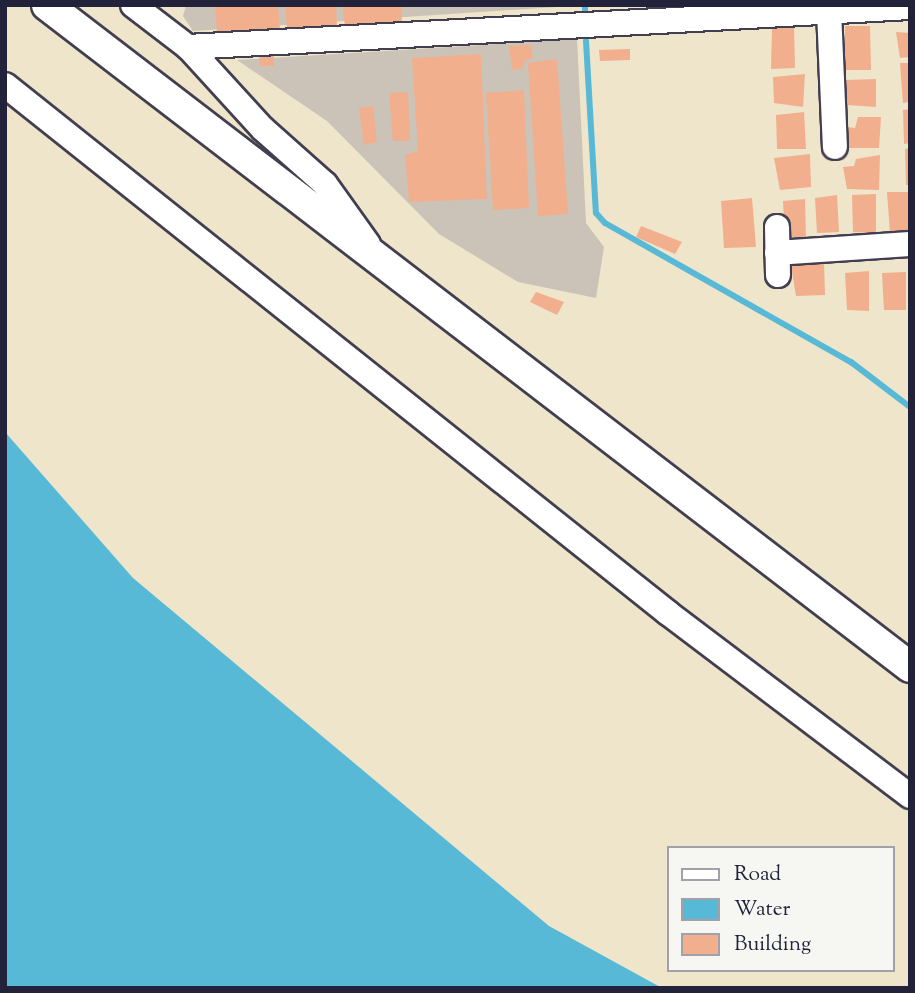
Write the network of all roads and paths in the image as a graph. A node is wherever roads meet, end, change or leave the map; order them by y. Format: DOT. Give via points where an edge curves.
graph roads {
  1 [pos="47,5"];
  2 [pos="910,7"];
  3 [pos="149,9"];
  4 [pos="829,11"];
  5 [pos="188,47"];
  6 [pos="5,85"];
  7 [pos="835,147"];
  8 [pos="777,228"];
  9 [pos="910,244"];
  10 [pos="381,261"];
  11 [pos="910,667"];
  12 [pos="910,796"];
  1 -- 10 [label="street"];
  2 -- 4 [label="street"];
  3 -- 5 [label="street"];
  4 -- 5 [label="street"];
  4 -- 7 [label="street"];
  5 -- 10 [label="street" via="263,129 325,184"];
  6 -- 12 [label="street" via="668,613"];
  8 -- 9 [label="street" via="778,264"];
  10 -- 11 [label="street"];
}
